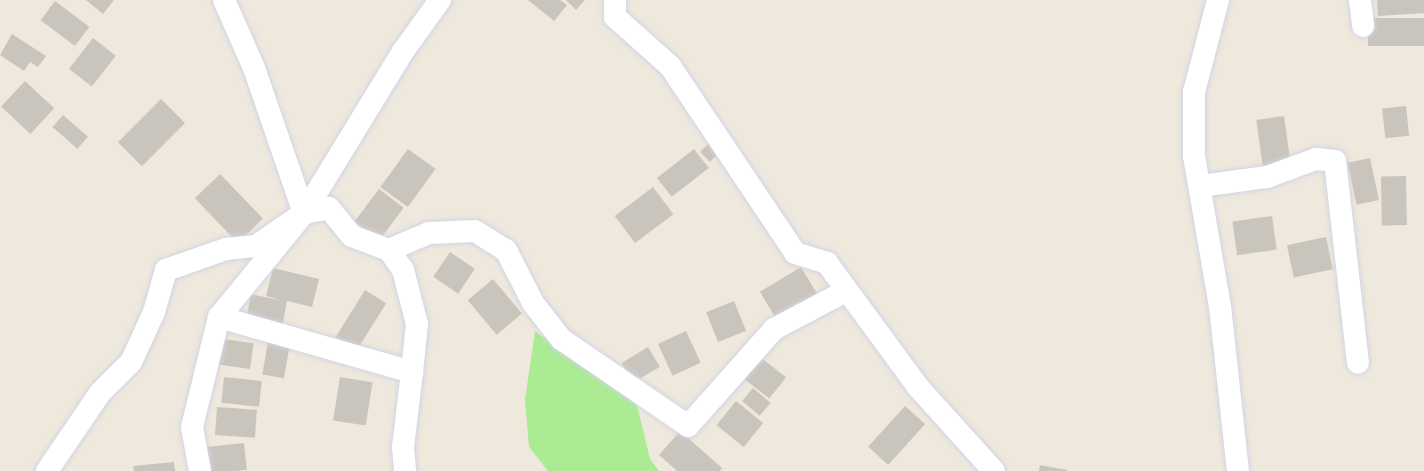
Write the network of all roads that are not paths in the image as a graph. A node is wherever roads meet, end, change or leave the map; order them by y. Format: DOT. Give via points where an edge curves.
graph roads {
  1 [pos="224,0"];
  2 [pos="440,0"];
  3 [pos="615,0"];
  4 [pos="1218,0"];
  5 [pos="1360,0"];
  6 [pos="1363,26"];
  7 [pos="1201,186"];
  8 [pos="304,213"];
  9 [pos="389,249"];
  10 [pos="846,291"];
  11 [pos="219,317"];
  12 [pos="1358,363"];
  13 [pos="412,372"];
  14 [pos="47,471"];
  15 [pos="200,471"];
  16 [pos="405,471"];
  17 [pos="994,471"];
  18 [pos="1238,471"];
  1 -- 8 [label="street" via="254,68"];
  2 -- 8 [label="street" via="402,53"];
  3 -- 10 [label="street" via="615,17 670,66 795,253 827,263"];
  4 -- 7 [label="street" via="1194,92 1194,156"];
  5 -- 6 [label="street"];
  7 -- 12 [label="street" via="1267,177 1316,159 1329,158 1335,162"];
  7 -- 18 [label="street" via="1232,393"];
  8 -- 9 [label="street" via="329,208 352,236"];
  8 -- 11 [label="street"];
  8 -- 14 [label="street" via="256,246 226,249 166,270 154,312 131,362 100,393"];
  9 -- 10 [label="street" via="429,232 475,231 506,250 533,303 561,339 688,426 774,329"];
  9 -- 13 [label="street" via="403,270 417,324"];
  10 -- 17 [label="street" via="918,387"];
  11 -- 13 [label="street"];
  11 -- 15 [label="street" via="192,427"];
  13 -- 16 [label="street" via="403,447"];
}
